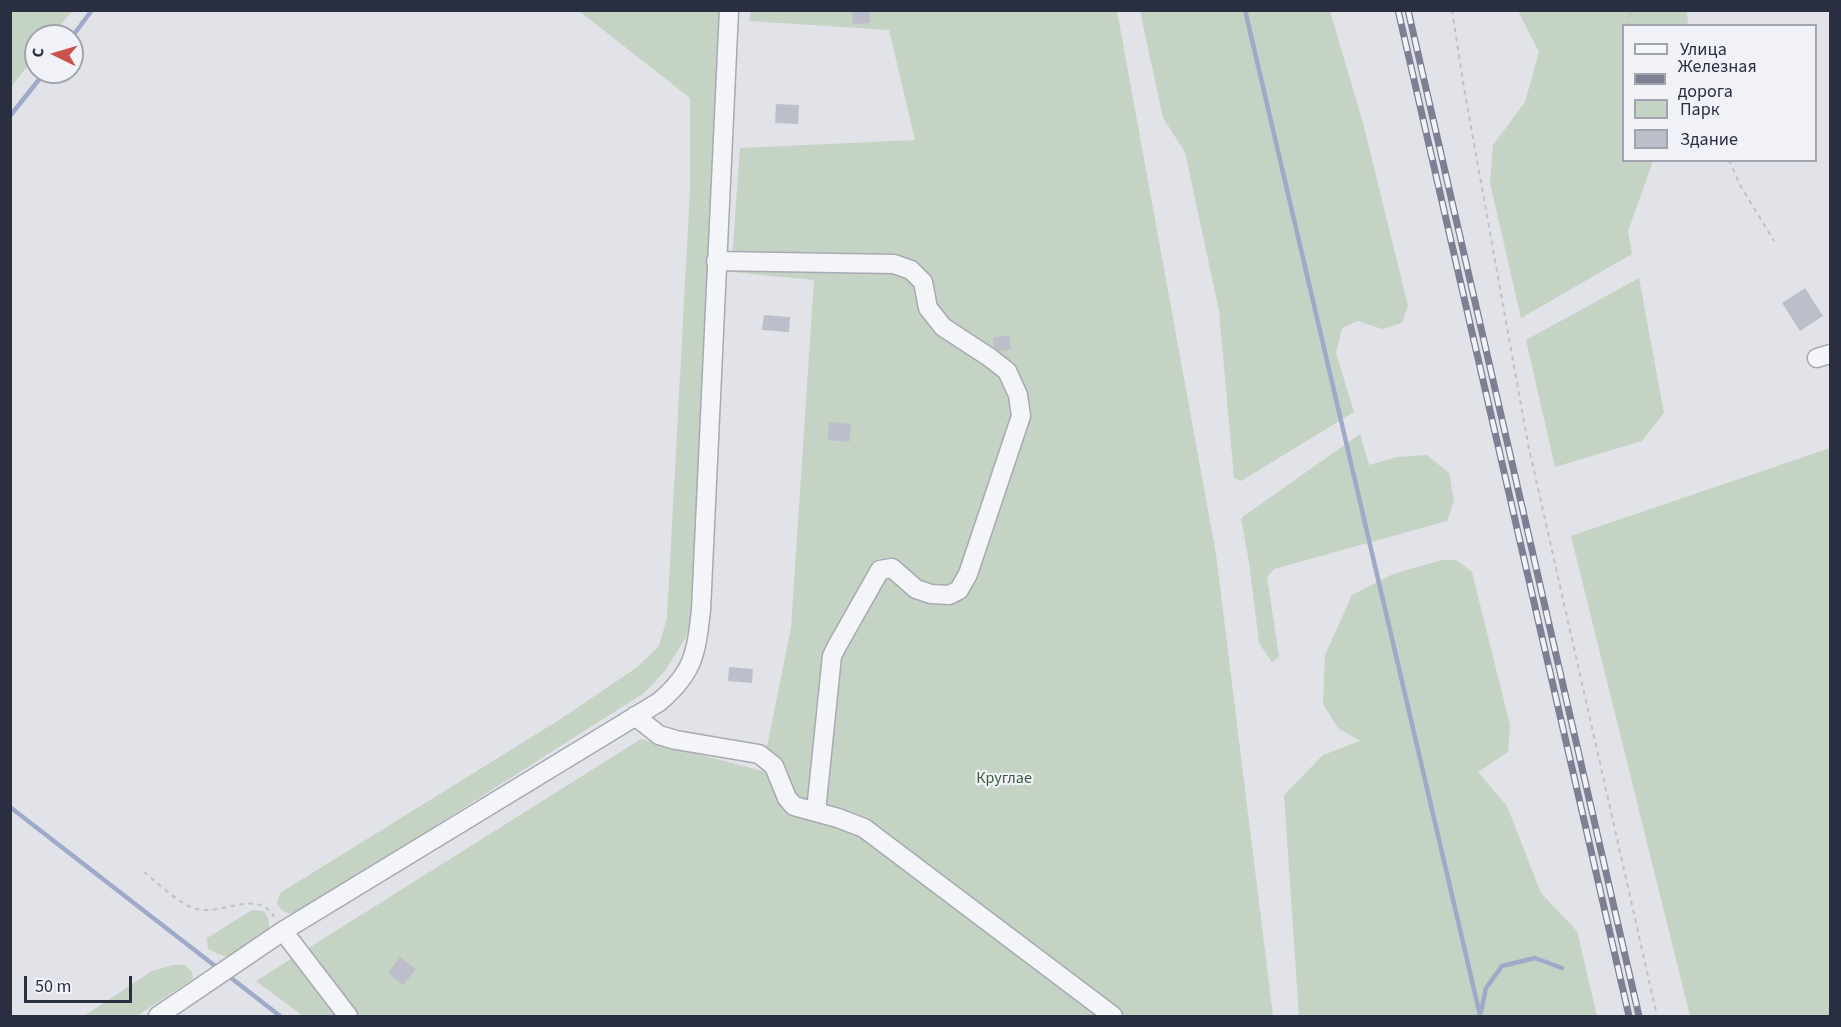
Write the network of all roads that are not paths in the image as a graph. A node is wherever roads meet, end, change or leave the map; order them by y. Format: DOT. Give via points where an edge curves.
graph roads {
  1 [pos="729,10"];
  2 [pos="716,261"];
  3 [pos="635,716"];
  4 [pos="816,811"];
  5 [pos="283,931"];
  6 [pos="158,1017"];
  7 [pos="348,1017"];
  8 [pos="1113,1017"];
  1 -- 2 [label="street"];
  2 -- 3 [label="street" via="696,649 677,687"];
  2 -- 4 [label="street" via="894,264 911,270 923,282 928,308 943,327 1007,371 1018,395 1021,416 968,574 959,590 949,595 931,594 916,589 892,568 880,570 832,656"];
  3 -- 4 [label="street" via="659,735 759,754 774,766 794,806"];
  3 -- 5 [label="street"];
  4 -- 8 [label="street" via="864,828"];
  5 -- 6 [label="street"];
  5 -- 7 [label="street"];
}
